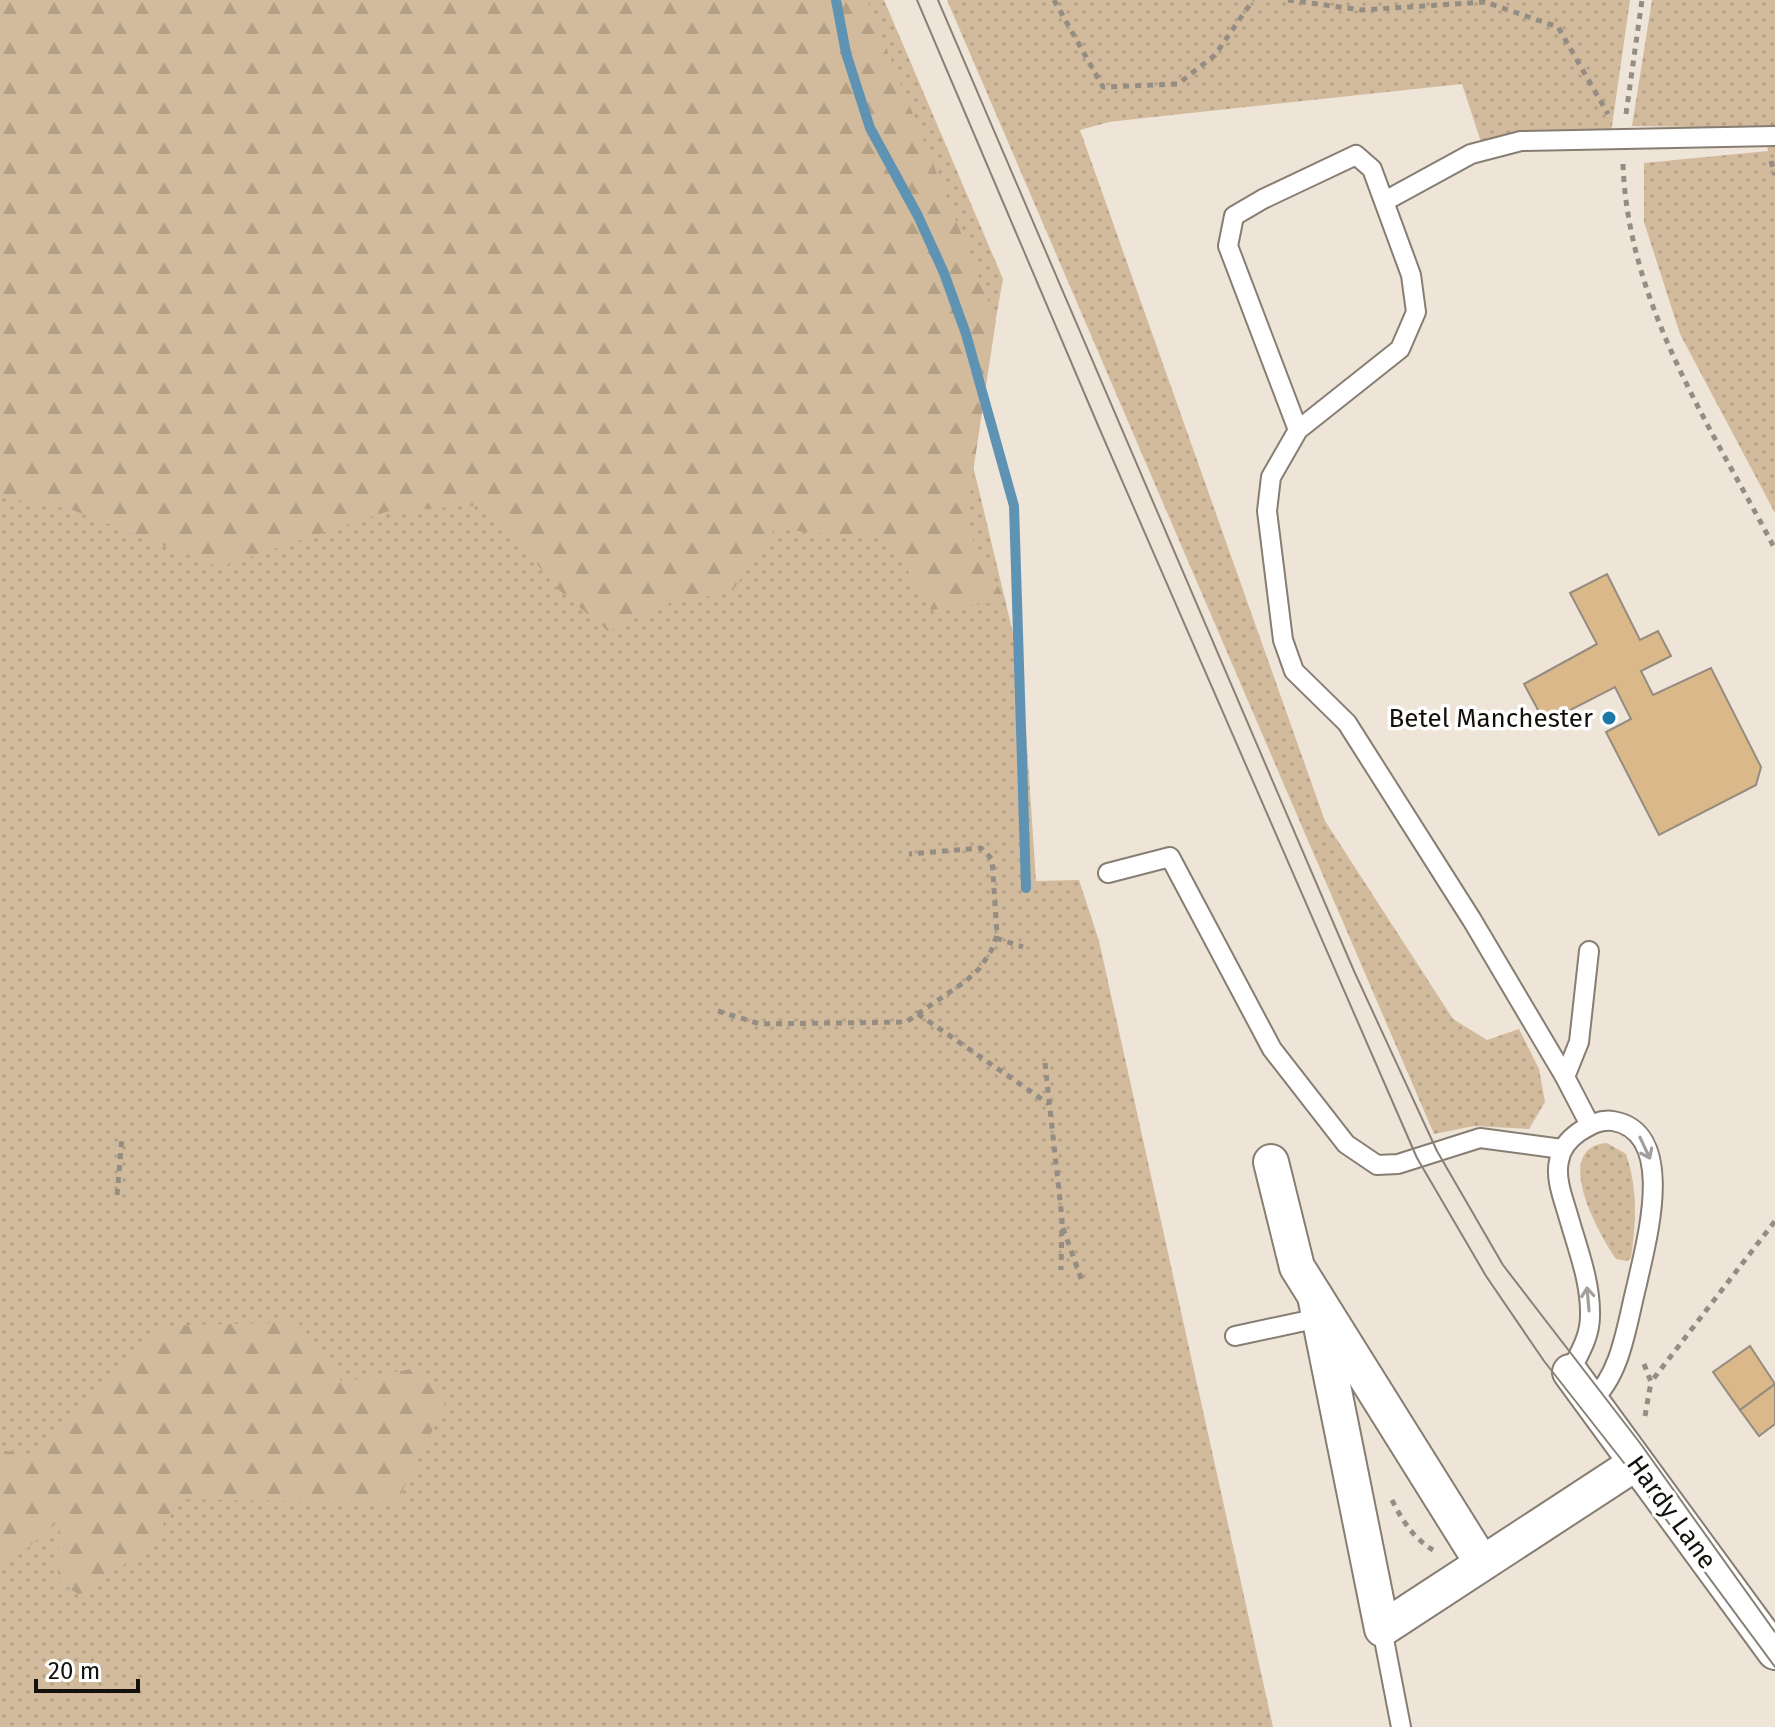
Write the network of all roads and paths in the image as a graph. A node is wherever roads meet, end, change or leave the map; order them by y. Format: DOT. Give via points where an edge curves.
graph roads {
  1 [pos="1054,0"];
  2 [pos="1253,0"];
  3 [pos="1288,0"];
  4 [pos="1642,0"];
  5 [pos="1775,136"];
  6 [pos="1623,139"];
  7 [pos="1385,201"];
  8 [pos="1298,430"];
  9 [pos="1775,549"];
  10 [pos="909,854"];
  11 [pos="1108,873"];
  12 [pos="996,938"];
  13 [pos="1023,947"];
  14 [pos="1589,951"];
  15 [pos="718,1011"];
  16 [pos="918,1014"];
  17 [pos="1045,1063"];
  18 [pos="1565,1077"];
  19 [pos="1050,1104"];
  20 [pos="1590,1125"];
  21 [pos="122,1137"];
  22 [pos="1562,1149"];
  23 [pos="1271,1162"];
  24 [pos="117,1195"];
  25 [pos="1775,1221"];
  26 [pos="1062,1223"];
  27 [pos="1061,1270"];
  28 [pos="1083,1284"];
  29 [pos="1317,1307"];
  30 [pos="1235,1336"];
  31 [pos="1621,1350"];
  32 [pos="1570,1372"];
  33 [pos="1591,1401"];
  34 [pos="1636,1463"];
  35 [pos="1482,1563"];
  36 [pos="1382,1629"];
  37 [pos="1775,1652"];
  38 [pos="1401,1727"];
  1 -- 2 [label="path" via="1103,87 1178,84 1215,55"];
  3 -- 6 [label="path" via="1362,10 1485,2 1558,27"];
  4 -- 6 [label="path"];
  5 -- 6 [label="lane"];
  6 -- 7 [label="lane" via="1521,141 1471,154"];
  6 -- 9 [label="path" via="1624,196 1647,291 1667,344"];
  7 -- 8 [label="lane" via="1411,275 1416,312 1400,349"];
  7 -- 8 [label="lane" via="1372,169 1356,155 1234,216 1228,246"];
  8 -- 18 [label="lane" via="1271,477 1267,511 1283,640 1294,671 1347,723"];
  10 -- 12 [label="path" via="981,848 992,859"];
  11 -- 22 [label="lane" via="1170,857 1272,1049 1346,1144 1377,1165 1398,1164 1480,1138"];
  12 -- 13 [label="path"];
  12 -- 16 [label="path" via="966,981"];
  14 -- 18 [label="lane" via="1579,1042"];
  15 -- 16 [label="path" via="760,1024 906,1022"];
  16 -- 19 [label="path"];
  17 -- 19 [label="path"];
  18 -- 20 [label="lane"];
  19 -- 26 [label="path"];
  20 -- 22 [label="lane"];
  20 -- 31 [label="lane, one-way" via="1602,1120 1626,1125 1636,1131 1651,1161 1654,1195 1648,1235"];
  21 -- 24 [label="path"];
  32 -- 22 [label="lane, one-way" via="1584,1347 1590,1317 1587,1284 1558,1172"];
  23 -- 29 [label="street" via="1297,1267"];
  25 -- 31 [label="path" via="1651,1382 1646,1365"];
  26 -- 27 [label="path"];
  26 -- 28 [label="path"];
  29 -- 30 [label="lane"];
  29 -- 35 [label="street"];
  29 -- 36 [label="street"];
  31 -- 33 [label="lane" via="1601,1392"];
  32 -- 33 [label="street, Hardy Lane"];
  33 -- 34 [label="street, Hardy Lane"];
  34 -- 35 [label="street"];
  34 -- 37 [label="street, Hardy Lane"];
  35 -- 36 [label="street"];
  36 -- 38 [label="lane"];
}
